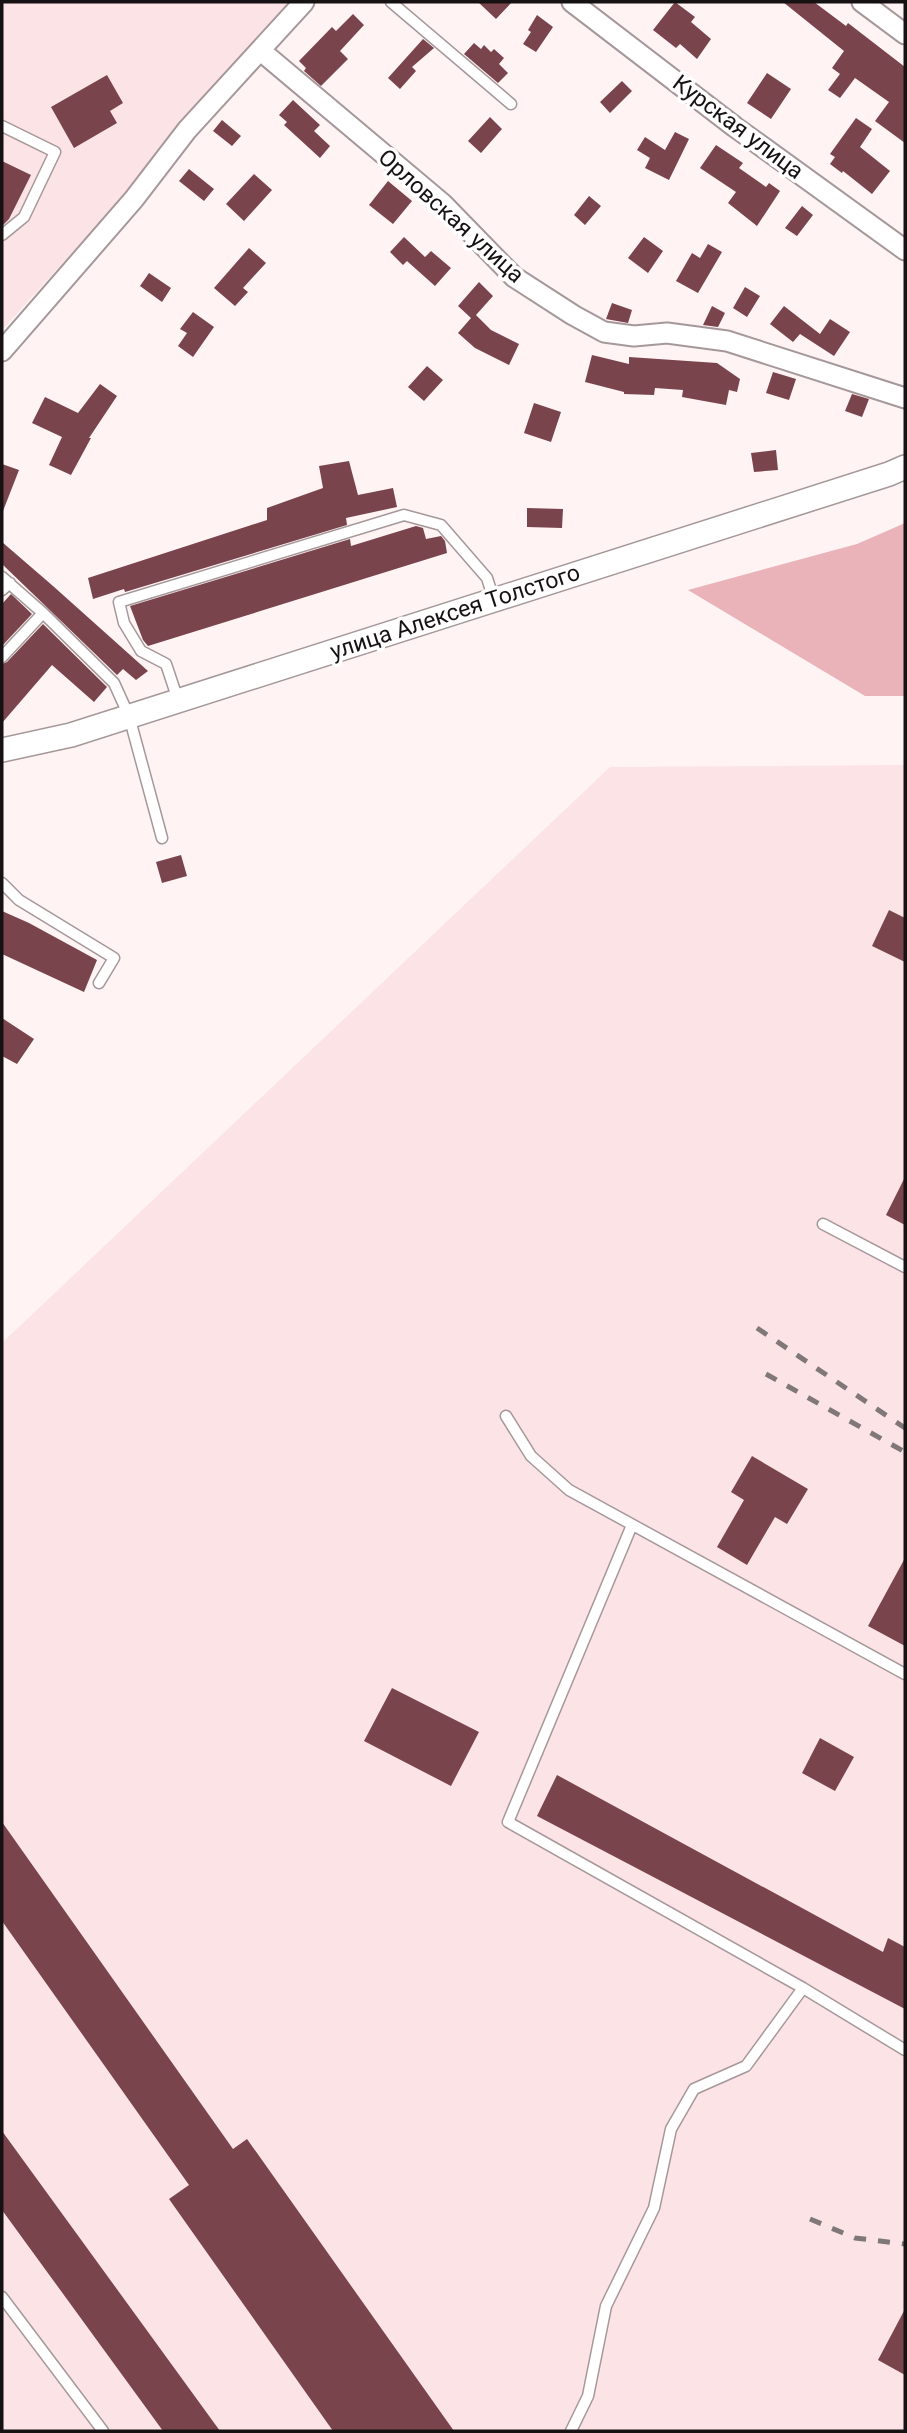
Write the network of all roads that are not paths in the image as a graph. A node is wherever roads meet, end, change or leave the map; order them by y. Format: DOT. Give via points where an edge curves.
graph roads {
  1 [pos="304,2"];
  2 [pos="391,2"];
  3 [pos="572,2"];
  4 [pos="862,2"];
  5 [pos="905,34"];
  6 [pos="261,51"];
  7 [pos="511,104"];
  8 [pos="2,126"];
  9 [pos="2,235"];
  10 [pos="905,250"];
  11 [pos="2,351"];
  12 [pos="905,398"];
  13 [pos="905,467"];
  14 [pos="4,583"];
  15 [pos="494,600"];
  16 [pos="43,614"];
  17 [pos="2,657"];
  18 [pos="178,700"];
  19 [pos="129,716"];
  20 [pos="2,750"];
  21 [pos="162,838"];
  22 [pos="2,883"];
  23 [pos="99,983"];
  24 [pos="822,1224"];
  25 [pos="905,1267"];
  26 [pos="506,1416"];
  27 [pos="632,1525"];
  28 [pos="905,1674"];
  29 [pos="803,1988"];
  30 [pos="905,2050"];
  31 [pos="2,2297"];
  32 [pos="103,2431"];
  33 [pos="571,2431"];
  1 -- 6 [label="street"];
  2 -- 7 [label="lane"];
  3 -- 10 [label="street, Курская улица"];
  4 -- 5 [label="street"];
  6 -- 11 [label="street" via="187,130 134,199"];
  6 -- 12 [label="street, Орловская улица" via="443,204 514,277 604,332 634,336 667,333 727,341"];
  8 -- 9 [label="lane" via="55,152 24,217"];
  13 -- 15 [label="street, улица Алексея Толстого"];
  14 -- 16 [label="lane"];
  15 -- 18 [label="street, улица Алексея Толстого"];
  15 -- 18 [label="lane" via="487,578 441,525 404,515 119,602 124,623 141,651 166,664"];
  16 -- 17 [label="lane"];
  16 -- 19 [label="lane" via="114,683"];
  18 -- 19 [label="street, улица Алексея Толстого"];
  19 -- 20 [label="street, улица Алексея Толстого"];
  19 -- 21 [label="lane"];
  22 -- 23 [label="lane" via="19,901 114,958"];
  24 -- 25 [label="lane"];
  26 -- 27 [label="lane" via="531,1456 569,1490"];
  27 -- 28 [label="lane"];
  27 -- 29 [label="lane" via="508,1822"];
  29 -- 30 [label="lane"];
  29 -- 33 [label="lane" via="746,2066 694,2089 671,2129 654,2208 606,2306 588,2396"];
  31 -- 32 [label="lane"];
}
